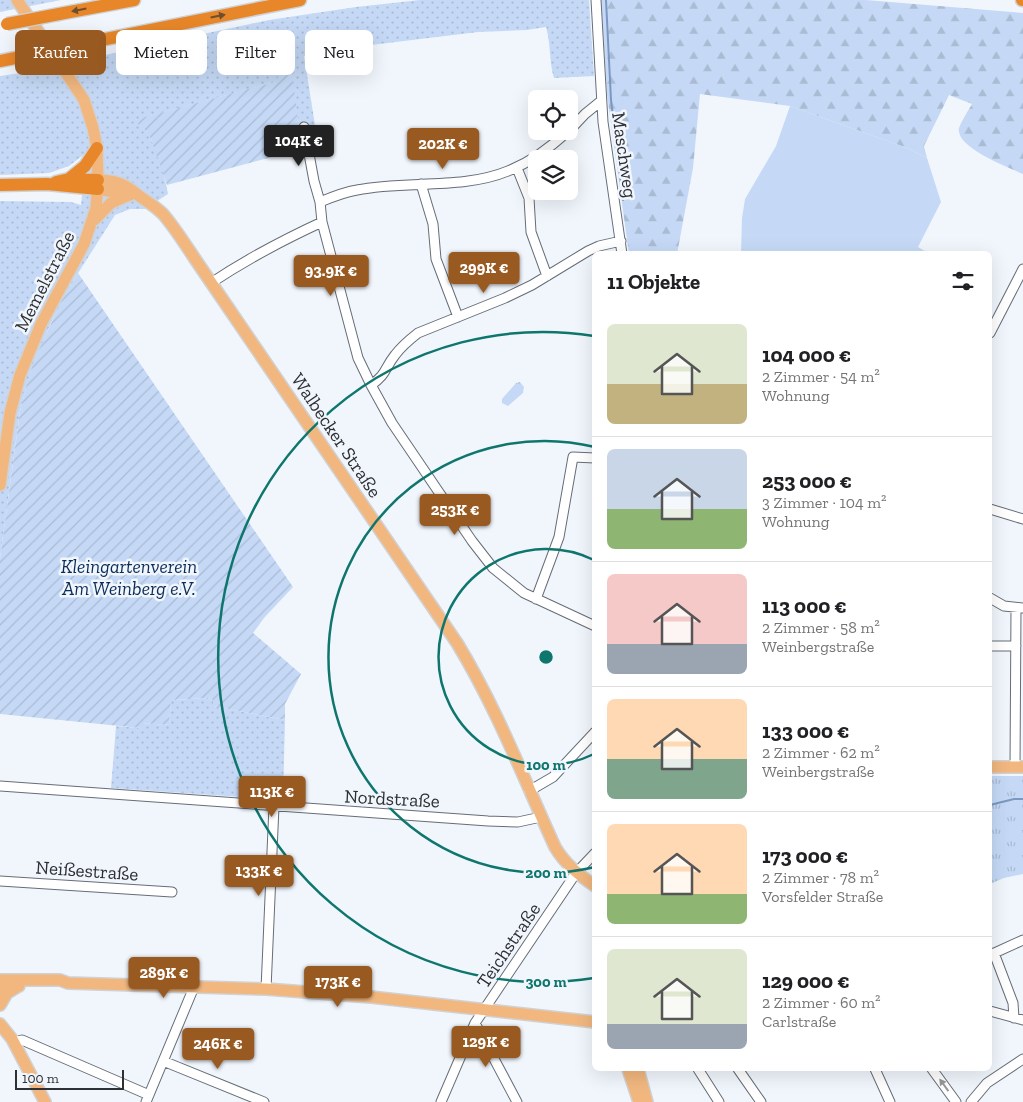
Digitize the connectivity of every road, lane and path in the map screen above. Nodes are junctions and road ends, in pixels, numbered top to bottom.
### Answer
1 (17, 0) edge
2 (134, 0) edge
3 (300, 0) edge
4 (596, 0) edge
5 (3, 25) edge
6 (0, 61) edge
7 (601, 101) junction
8 (578, 120) edge
9 (304, 127) dead end
10 (558, 140) edge
11 (97, 148) junction
12 (517, 168) junction
13 (69, 179) junction
14 (47, 184) junction
15 (420, 184) junction
16 (0, 185) edge
17 (98, 185) junction
18 (134, 195) junction
19 (320, 202) junction
20 (322, 222) junction
21 (91, 224) junction
22 (621, 241) junction
23 (622, 251) edge
24 (1023, 269) edge
25 (547, 276) junction
26 (212, 283) junction
27 (458, 317) junction
28 (992, 329) edge
29 (371, 385) junction
30 (592, 458) edge
31 (0, 479) edge
32 (992, 510) edge
33 (1023, 519) edge
34 (536, 599) junction
35 (992, 599) edge
36 (1019, 608) edge
37 (592, 625) edge
38 (992, 646) edge
39 (1016, 646) junction
40 (592, 735) edge
41 (992, 767) edge
42 (1019, 767) edge
43 (0, 786) edge
44 (529, 790) junction
45 (274, 806) junction
46 (541, 817) junction
47 (592, 857) edge
48 (579, 875) junction
49 (592, 877) edge
50 (0, 881) edge
51 (592, 884) edge
52 (592, 890) edge
53 (172, 892) dead end
54 (1023, 940) edge
55 (992, 954) edge
56 (0, 980) edge
57 (68, 983) junction
58 (18, 986) junction
59 (194, 987) junction
60 (0, 988) edge
61 (266, 990) junction
62 (0, 1005) edge
63 (484, 1010) junction
64 (992, 1011) edge
65 (0, 1016) edge
66 (1019, 1019) edge
67 (592, 1022) edge
68 (475, 1023) junction
69 (0, 1024) edge
70 (12, 1041) junction
71 (1023, 1059) edge
72 (163, 1061) junction
73 (629, 1071) edge
74 (639, 1071) edge
75 (699, 1071) edge
76 (739, 1071) edge
77 (876, 1071) edge
78 (933, 1071) edge
79 (147, 1099) edge
80 (45, 1102) edge
81 (264, 1102) edge
82 (441, 1102) edge
83 (517, 1102) edge
84 (639, 1102) edge
85 (647, 1102) edge
86 (719, 1102) edge
87 (761, 1102) edge
88 (890, 1102) edge
89 (956, 1102) edge
90 (971, 1102) edge

1 - 11 main road, Memelstraße
2 -> 5 highway, bridge
6 -> 3 highway, bridge
4 - 7 street, Maschweg
7 - 8 street
7 - 22 street, Maschweg
9 - 19 street
10 - 12 street
11 - 13 highway
11 - 17 main road, Memelstraße
12 - 15 street
12 - 25 street
13 - 14 highway
13 - 17 highway
14 - 16 highway
14 - 17 highway
15 - 19 street
15 - 27 street
17 - 18 main road, Walbecker Straße
17 - 21 main road, Memelstraße
18 - 21 main road
18 - 26 main road, Walbecker Straße
19 - 20 street
20 - 26 street
20 - 29 street
21 - 31 main road, Memelstraße
22 - 23 street, Maschweg
22 - 25 street
24 - 28 street
25 - 27 street
26 - 44 main road, Walbecker Straße
27 - 29 street
29 - 34 street
30 - 34 street
32 - 33 street
34 - 37 street
35 - 36 street
36 - 39 street
38 - 39 street
39 - 42 street
40 - 44 street
41 - 42 main road
43 - 45 street, Nordstraße
44 - 46 main road, Walbecker Straße
45 - 46 street, Nordstraße
45 - 61 street
46 - 48 main road, Walbecker Straße
47 - 48 street, Teichstraße
48 - 49 main road
48 - 51 main road, Walbecker Straße
48 - 52 main road
48 - 63 street, Teichstraße
50 - 53 street, Neißestraße
54 - 55 street
55 - 66 street
56 - 57 main road
57 - 58 main road
57 - 59 main road
58 - 60 main road
58 - 62 main road
59 - 61 main road
59 - 72 street
61 - 63 main road
63 - 67 main road
63 - 68 street, Teichstraße
64 - 66 street
65 - 70 main road
68 - 82 street, Teichstraße
68 - 83 street
69 - 70 main road
70 - 79 street
70 - 80 main road
71 - 90 street
72 - 79 street
72 - 81 street
73 - 84 main road
74 - 85 main road
75 - 86 street
76 - 87 street
77 - 88 street
89 -> 78 street

